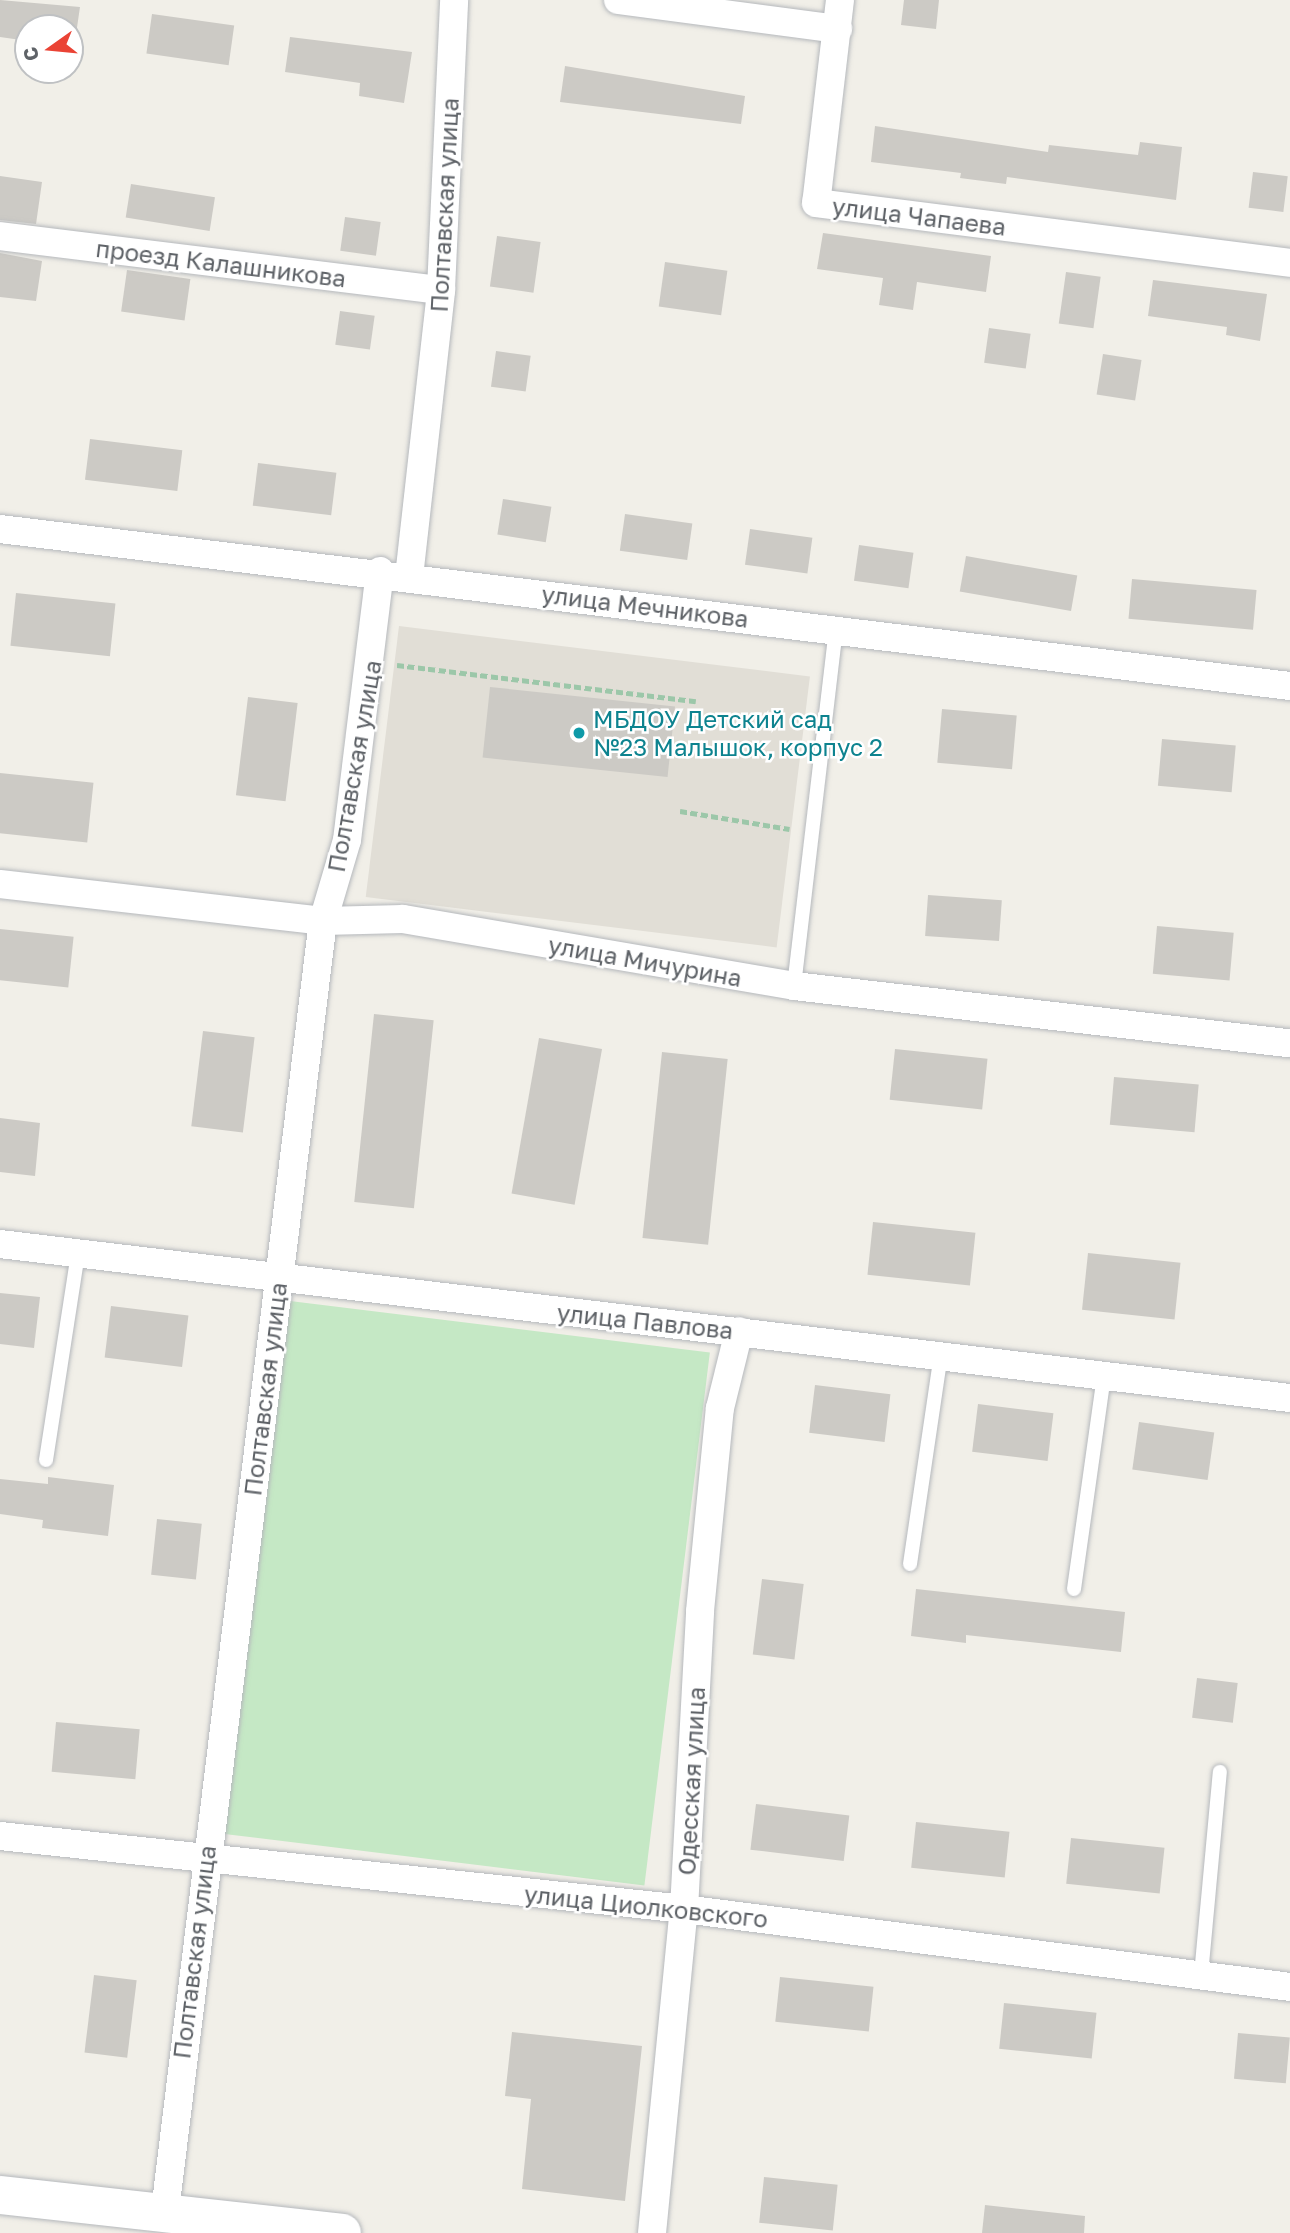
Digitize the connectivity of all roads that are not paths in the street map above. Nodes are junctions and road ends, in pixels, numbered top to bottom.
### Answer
1 (454, 0) edge
2 (618, 0) edge
3 (840, 0) edge
4 (838, 29) junction
5 (0, 236) edge
6 (1290, 263) edge
7 (441, 290) junction
8 (0, 529) edge
9 (380, 571) junction
10 (409, 577) junction
11 (836, 629) junction
12 (1290, 685) edge
13 (0, 884) edge
14 (323, 921) junction
15 (794, 986) junction
16 (1290, 1044) edge
17 (0, 1244) edge
18 (78, 1254) junction
19 (279, 1280) junction
20 (739, 1331) junction
21 (941, 1355) junction
22 (1104, 1375) junction
23 (1290, 1398) edge
24 (46, 1460) dead end
25 (910, 1564) dead end
26 (1074, 1589) dead end
27 (1220, 1772) dead end
28 (0, 1836) edge
29 (204, 1860) junction
30 (684, 1909) junction
31 (1201, 1975) junction
32 (1290, 1987) edge
33 (0, 2195) edge
34 (164, 2211) junction
35 (342, 2233) edge
36 (652, 2233) edge

1 - 7 street, Полтавская улица
2 - 4 street
3 - 4 street
4 - 6 street, улица Чапаева
5 - 7 street, проезд Калашникова
7 - 10 street, Полтавская улица
8 - 9 street, улица Мечникова
9 - 10 street, улица Мечникова
9 - 14 street, Полтавская улица
10 - 11 street, улица Мечникова
11 - 12 street, улица Мечникова
11 - 15 lane
13 - 14 street, улица Мичурина
14 - 15 street, улица Мичурина
14 - 19 street, Полтавская улица
15 - 16 street, улица Мичурина
17 - 18 street, улица Павлова
18 - 19 street, улица Павлова
18 - 24 lane
19 - 20 street, улица Павлова
19 - 29 street, Полтавская улица
20 - 21 street, улица Павлова
20 - 30 street, Одесская улица
21 - 22 street, улица Павлова
21 - 25 lane
22 - 23 street, улица Павлова
22 - 26 lane
27 - 31 lane
28 - 29 street, улица Циолковского
29 - 30 street, улица Циолковского
29 - 34 street, Полтавская улица
30 - 31 street, улица Циолковского
30 - 36 street, Одесская улица
31 - 32 street, улица Циолковского
33 - 34 street
34 - 35 street

